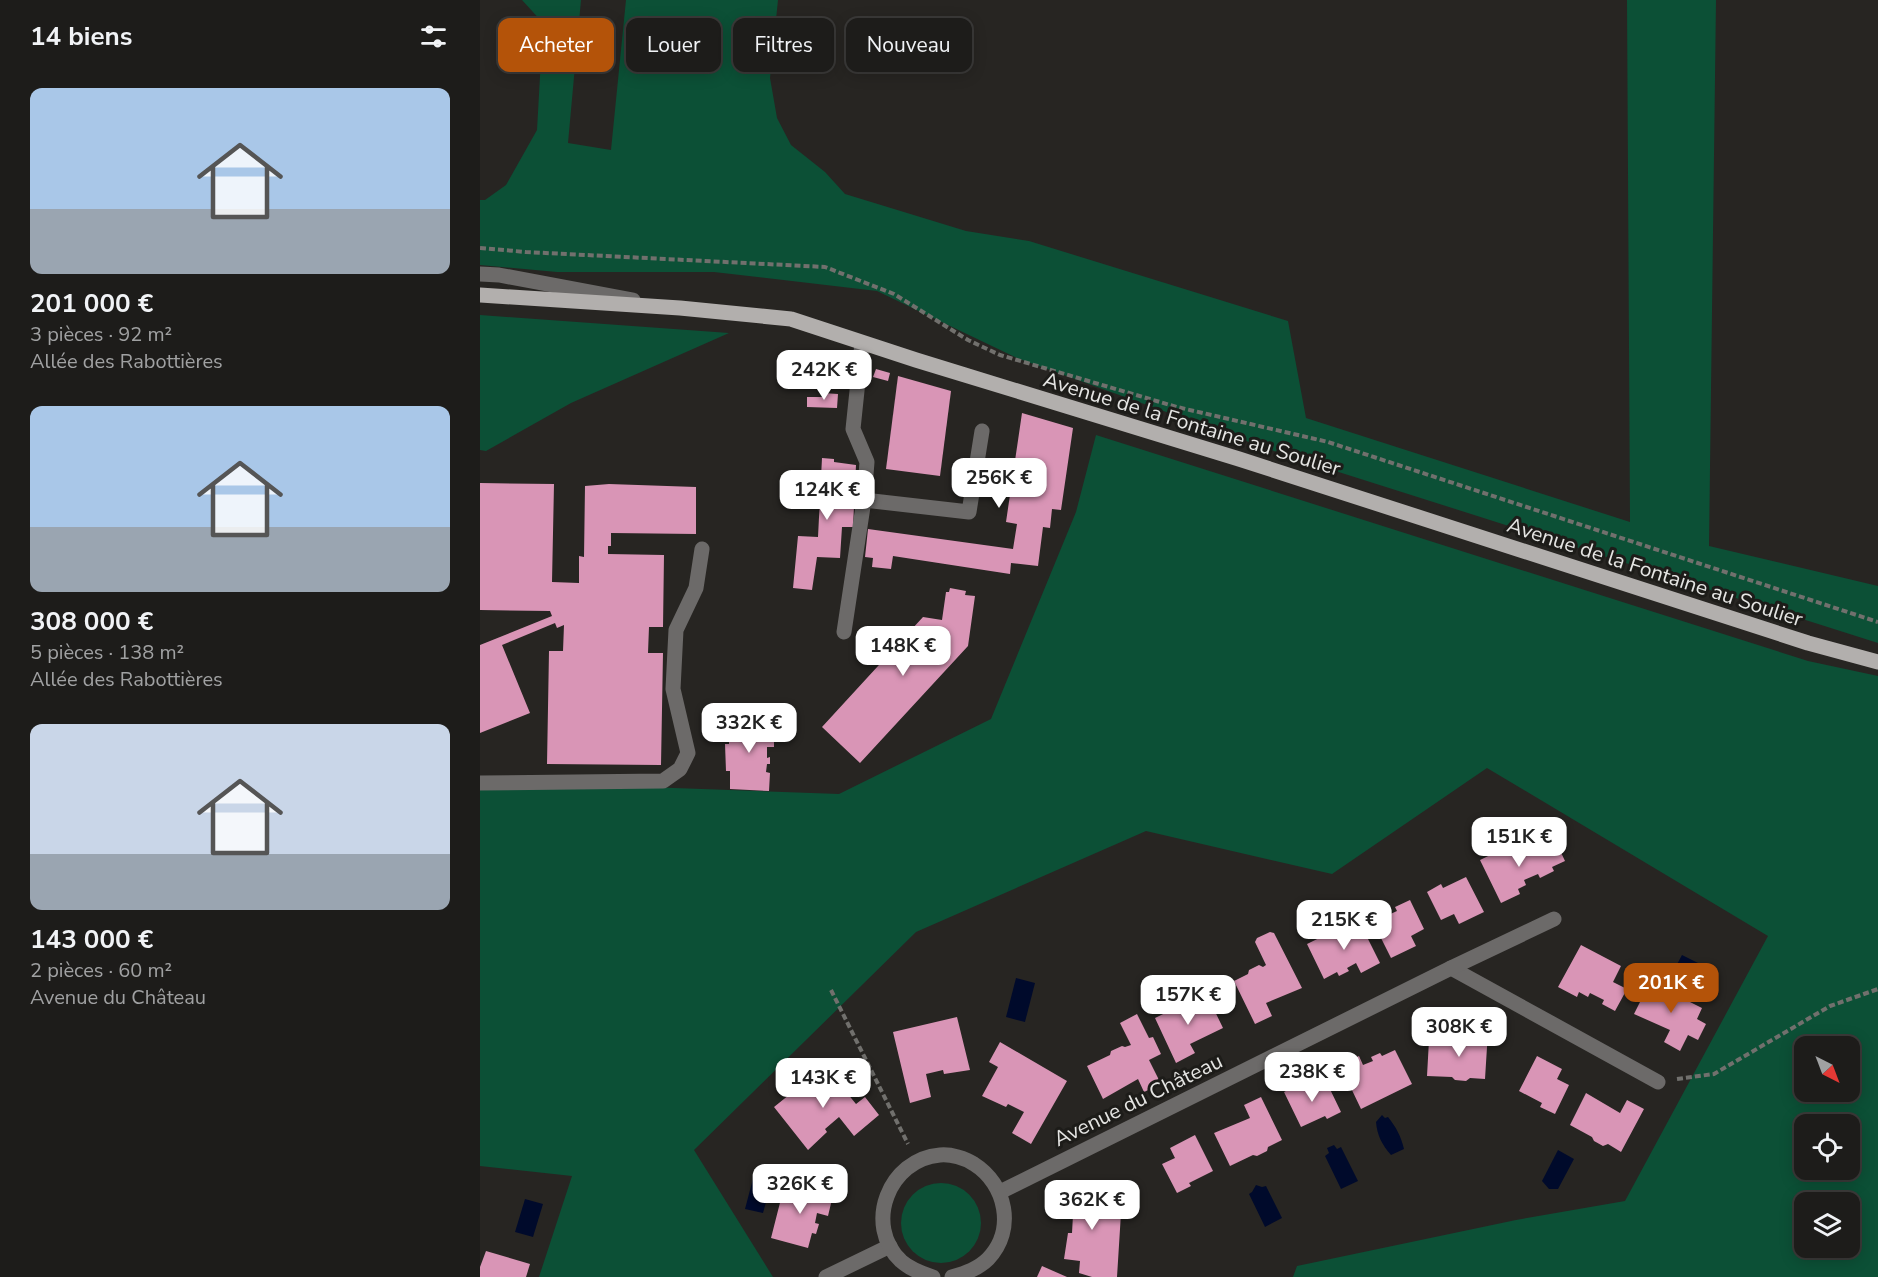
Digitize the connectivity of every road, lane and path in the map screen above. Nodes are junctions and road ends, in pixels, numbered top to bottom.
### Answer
1 (480, 248) edge
2 (480, 274) edge
3 (480, 295) edge
4 (680, 308) junction
5 (862, 342) junction
6 (982, 431) dead end
7 (864, 500) junction
8 (702, 549) dead end
9 (1878, 622) edge
10 (844, 632) dead end
11 (1878, 662) edge
12 (480, 783) edge
13 (1554, 919) dead end
14 (1451, 968) junction
15 (1878, 988) edge
16 (831, 990) dead end
17 (1658, 1082) joint
18 (917, 1161) junction
19 (1000, 1192) junction
20 (890, 1246) junction
21 (970, 1275) edge
22 (826, 1277) edge
23 (933, 1277) edge
24 (952, 1277) edge

1 - 9 path
2 - 4 street
3 - 4 main road, Avenue de la Fontaine au Soulier
4 - 5 main road, Avenue de la Fontaine au Soulier
5 - 7 street
5 - 11 main road, Avenue de la Fontaine au Soulier
6 - 7 street
7 - 10 street
8 - 12 street
13 - 14 street, Avenue du Château
14 - 17 street
14 - 19 street, Avenue du Château
15 - 17 path
16 - 18 path
18 - 19 street
18 - 20 street
19 - 21 street
20 - 22 street
20 - 23 street
21 - 24 street

